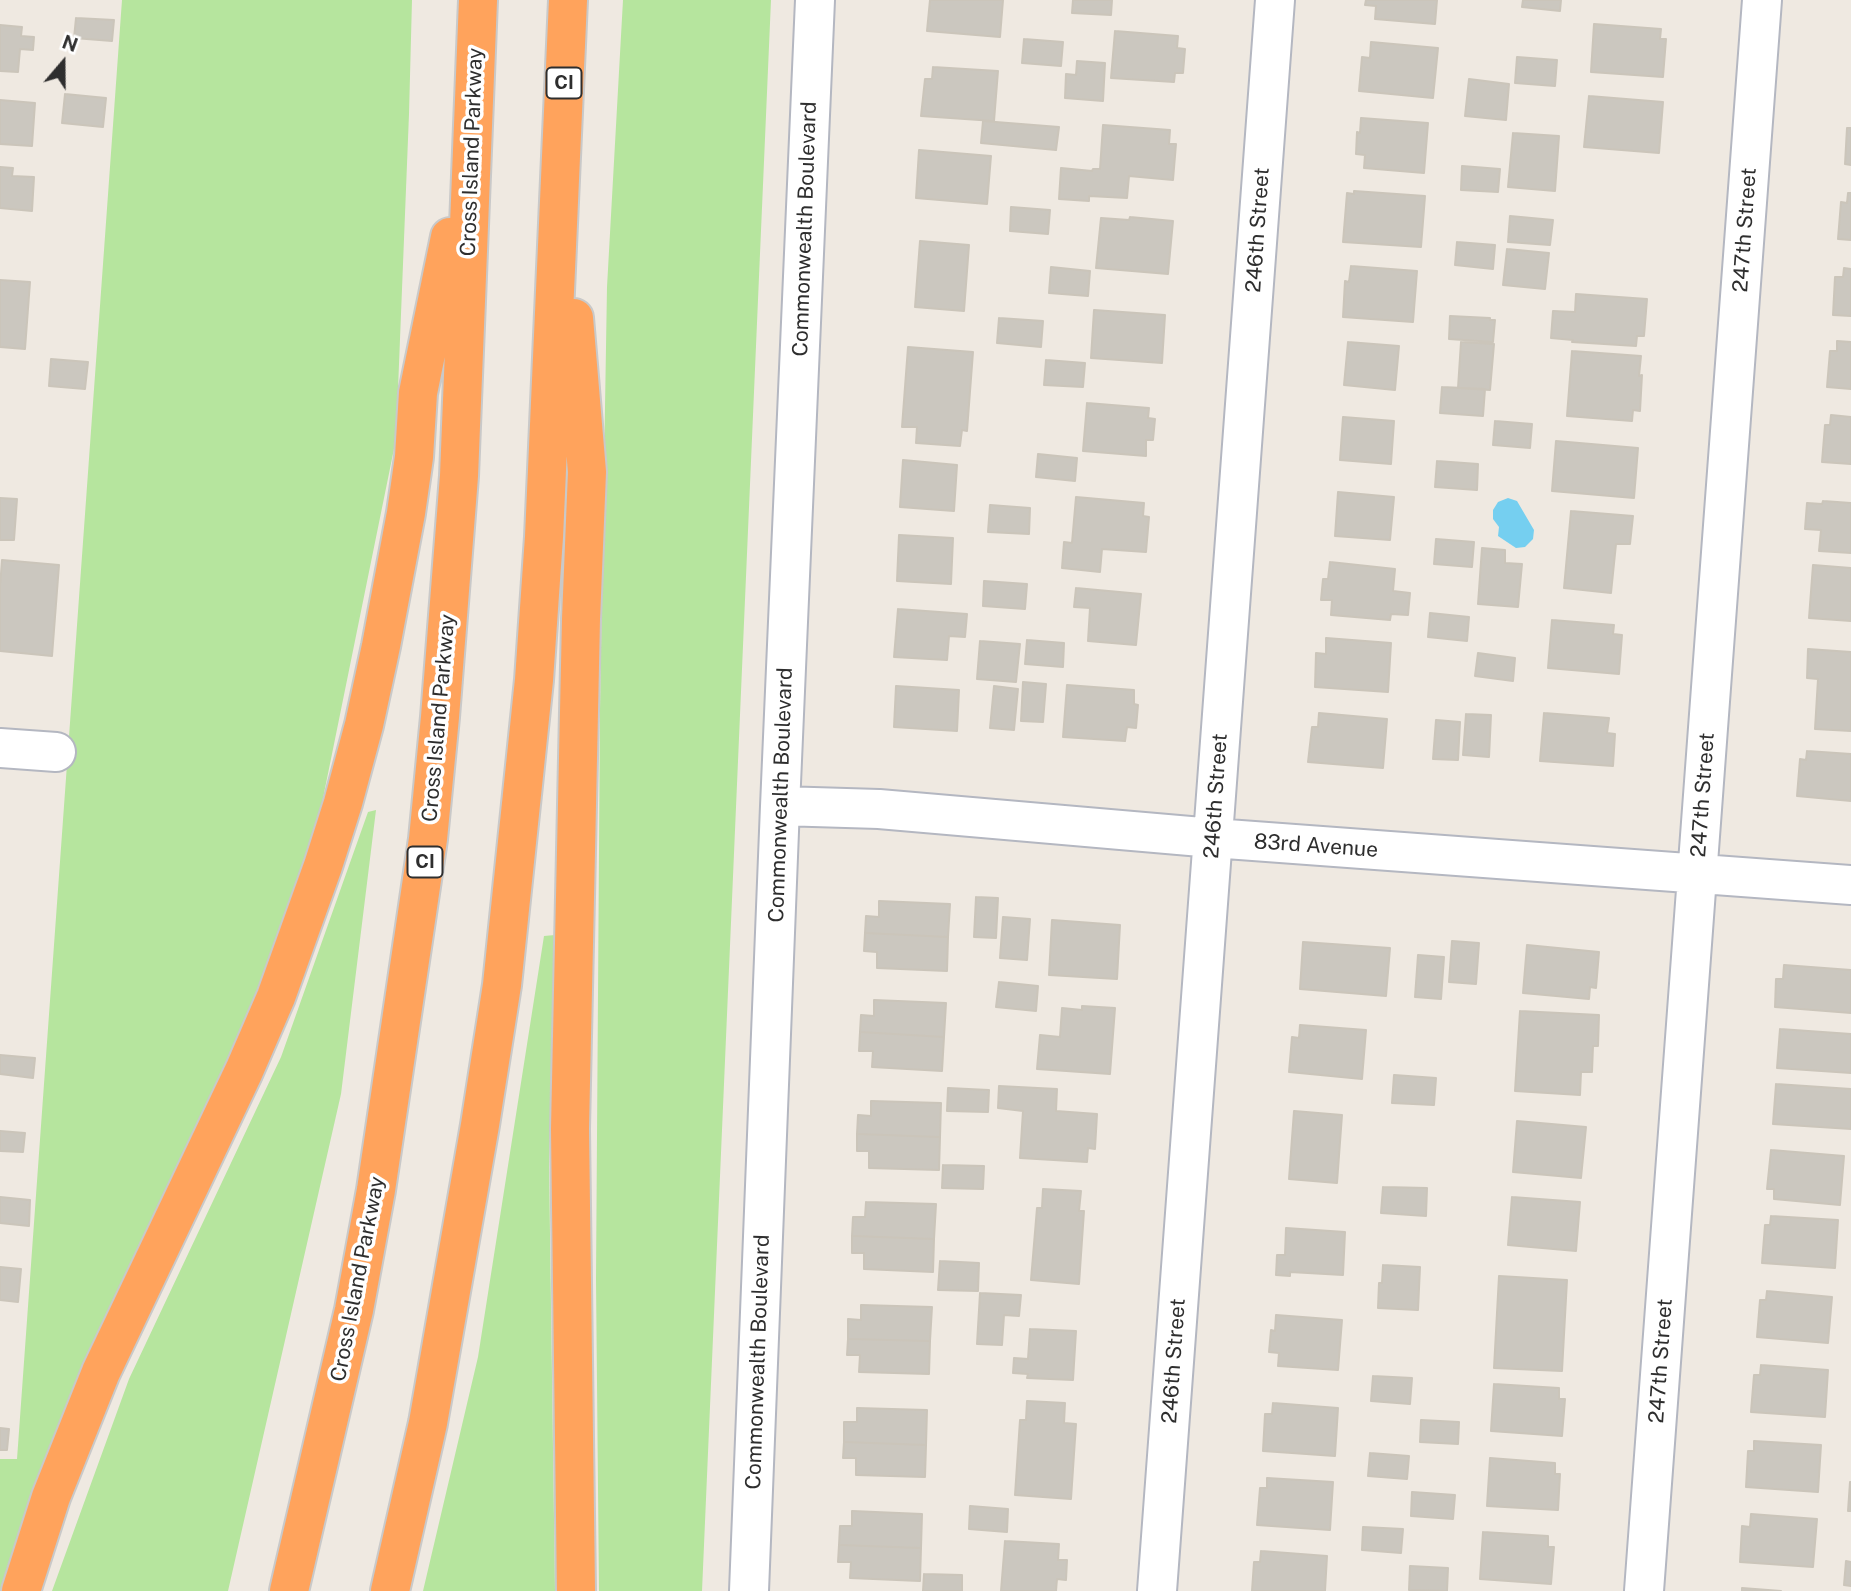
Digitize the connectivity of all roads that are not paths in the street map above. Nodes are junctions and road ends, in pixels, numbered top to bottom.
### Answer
1 (478, 0) edge
2 (568, 0) edge
3 (815, 0) edge
4 (1275, 0) edge
5 (1762, 0) edge
6 (474, 121) junction
7 (560, 166) junction
8 (0, 748) edge
9 (56, 752) dead end
10 (780, 806) junction
11 (1213, 838) junction
12 (1697, 874) junction
13 (1851, 886) edge
14 (21, 1591) edge
15 (289, 1591) edge
16 (390, 1591) edge
17 (576, 1591) edge
18 (749, 1591) edge
19 (1157, 1591) edge
20 (1644, 1591) edge

1 - 6 highway, Cross Island Parkway / CI
2 - 7 highway, CI
3 - 10 street, Commonwealth Boulevard
4 - 11 street, 246th Street
5 - 12 street, 247th Street
6 - 14 highway
6 - 15 highway, Cross Island Parkway / CI
7 - 16 highway, CI
7 - 17 highway
8 - 9 street
10 - 11 street, 83rd Avenue
10 - 18 street, Commonwealth Boulevard
11 - 12 street, 83rd Avenue
11 - 19 street, 246th Street
12 - 13 street, 83rd Avenue
12 - 20 street, 247th Street

